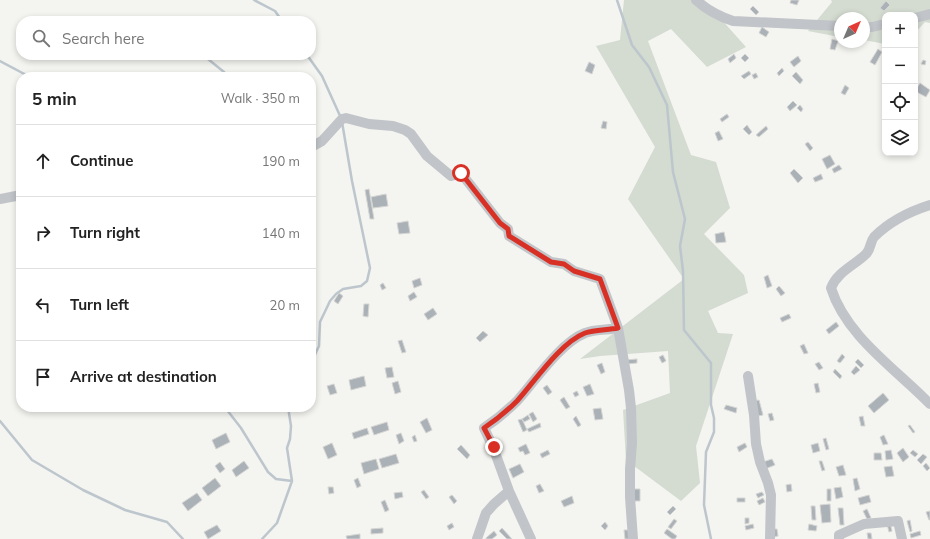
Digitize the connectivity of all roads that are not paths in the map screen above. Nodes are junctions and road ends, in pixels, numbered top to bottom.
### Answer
1 (696, 0) edge
2 (930, 14) edge
3 (918, 17) edge
4 (882, 25) edge
5 (834, 26) edge
6 (870, 27) edge
7 (316, 144) edge
8 (16, 196) edge
9 (0, 199) edge
10 (930, 204) edge
11 (618, 328) junction
12 (748, 376) dead end
13 (930, 404) edge
14 (509, 491) junction
15 (477, 539) edge
16 (531, 539) edge
17 (634, 539) edge
18 (770, 539) edge
19 (839, 539) edge
20 (902, 539) edge

1 - 5 street
2 - 3 street
4 - 6 street
7 - 11 street
8 - 9 street
10 - 13 street
11 - 14 street
11 - 17 street
12 - 18 street
14 - 15 street
14 - 16 street
19 - 20 street

